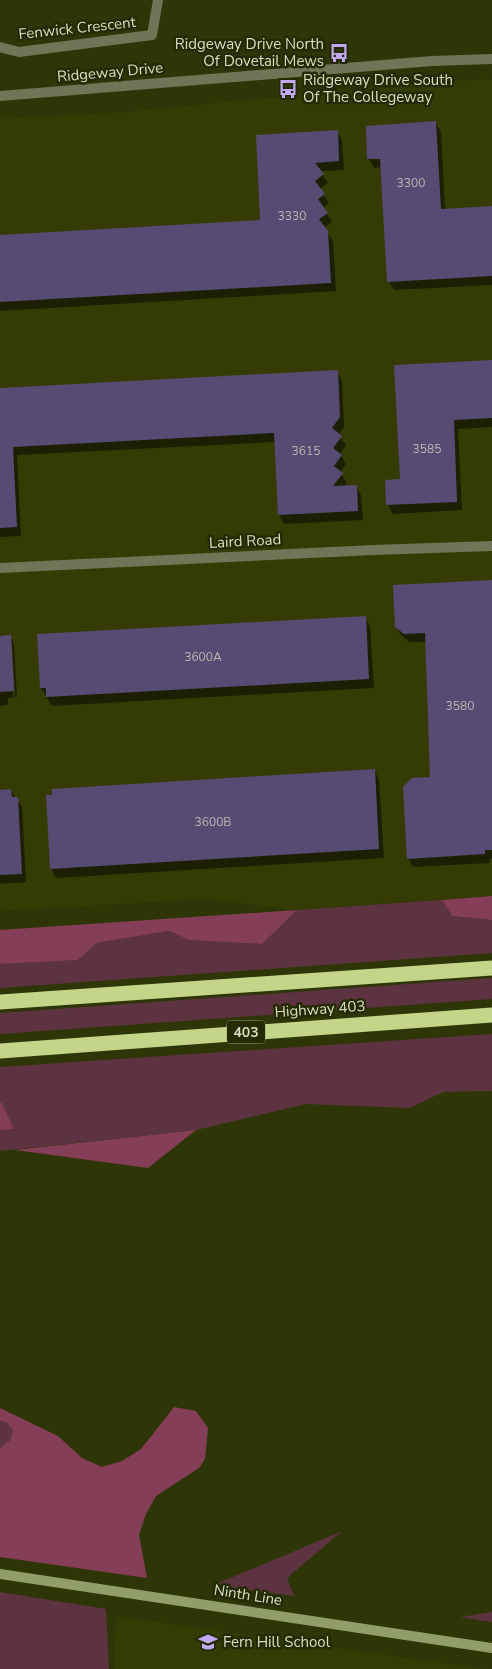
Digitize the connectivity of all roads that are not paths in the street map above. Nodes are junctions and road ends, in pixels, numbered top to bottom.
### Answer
1 (158, 0) edge
2 (0, 47) edge
3 (492, 58) edge
4 (0, 96) edge
5 (492, 546) edge
6 (0, 568) edge
7 (492, 968) edge
8 (0, 1002) edge
9 (492, 1015) edge
10 (0, 1050) edge
11 (0, 1574) edge
12 (492, 1648) edge

1 - 2 street, Fenwick Crescent
3 - 4 street, Ridgeway Drive
5 - 6 street, Laird Road
7 - 8 highway, Highway 403
9 - 10 highway, Highway 403 / 403
11 - 12 main road, Ninth Line

